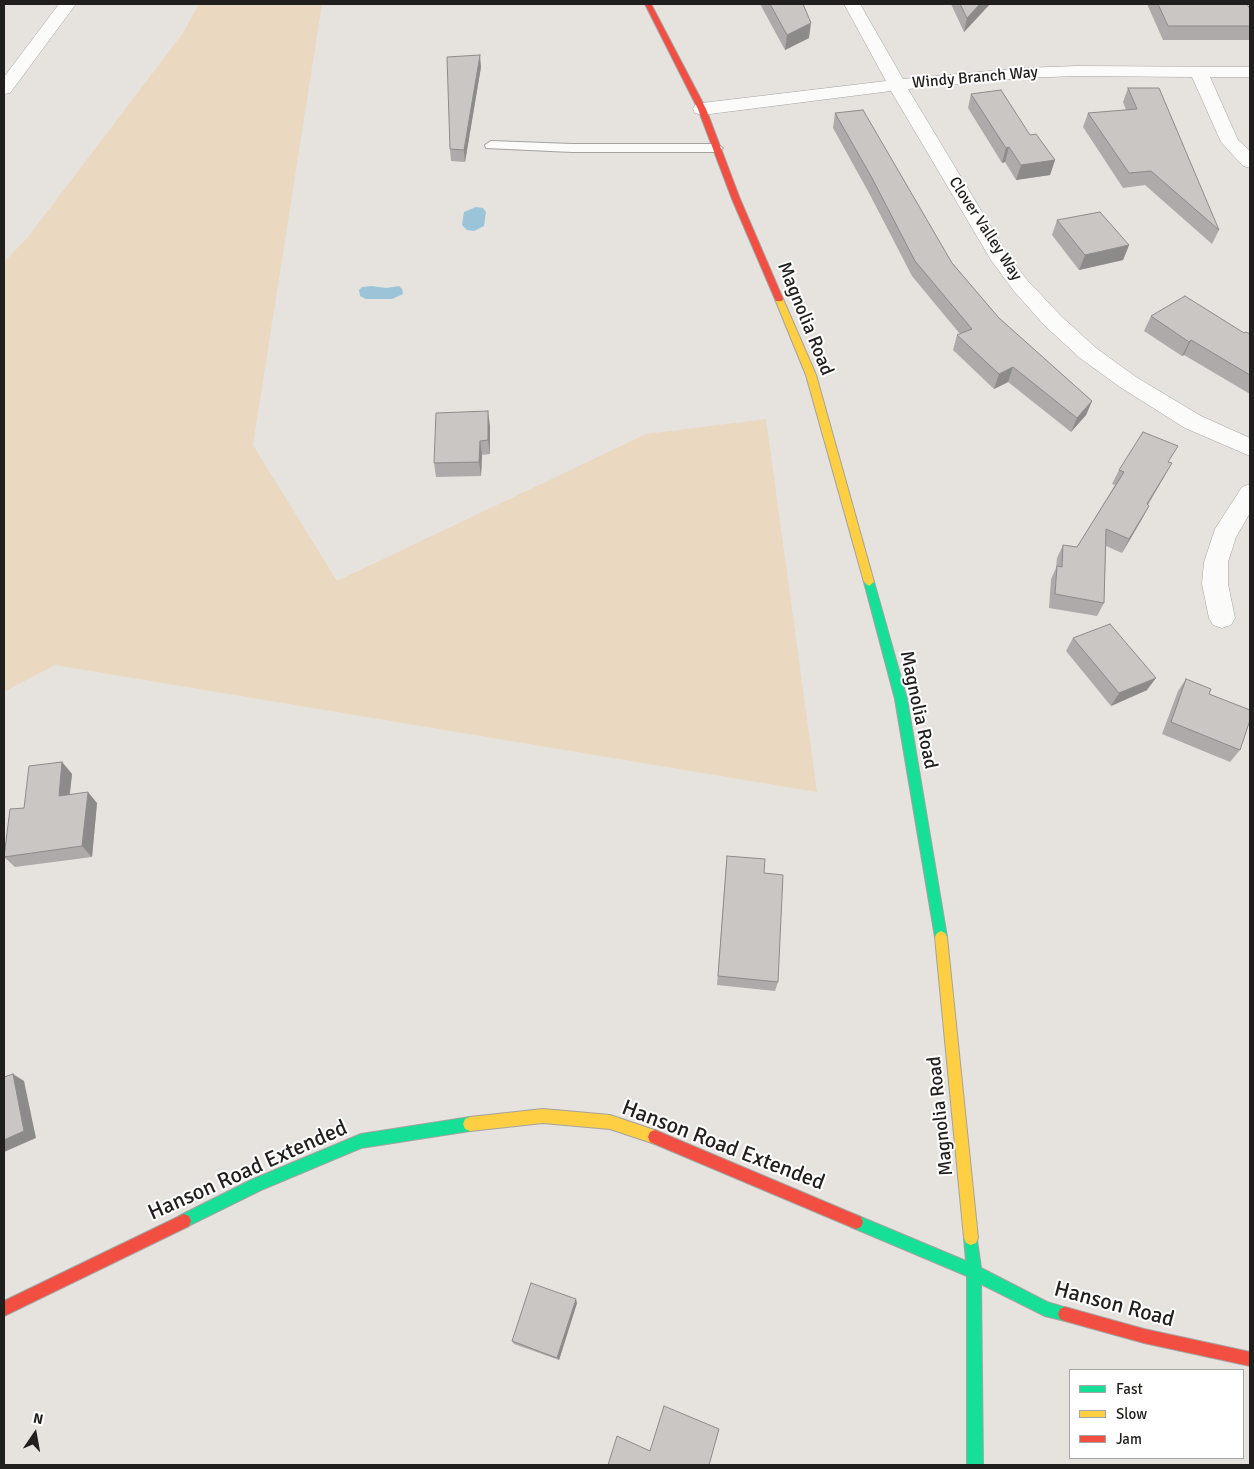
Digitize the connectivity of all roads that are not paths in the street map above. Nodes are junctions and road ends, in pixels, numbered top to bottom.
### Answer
1 (68, 4) edge
2 (648, 4) edge
3 (852, 4) edge
4 (1198, 72) junction
5 (1250, 72) edge
6 (896, 85) junction
7 (4, 90) edge
8 (702, 109) junction
9 (491, 145) dead end
10 (717, 148) junction
11 (1250, 162) edge
12 (1250, 448) edge
13 (1250, 493) edge
14 (1222, 618) dead end
15 (974, 1272) junction
16 (4, 1309) edge
17 (1250, 1359) edge
18 (975, 1465) edge

1 - 7 street
2 - 8 main road, Magnolia Road
3 - 6 street, Clover Valley Way
4 - 5 street, Windy Branch Way
4 - 6 street, Windy Branch Way
4 - 11 street
6 - 8 street, Windy Branch Way
6 - 12 street, Clover Valley Way
8 - 10 main road, Magnolia Road
9 - 10 lane
10 - 15 main road, Magnolia Road
13 - 14 street
15 - 16 main road, Hanson Road Extended
15 - 17 main road, Hanson Road
15 - 18 main road, Magnolia Road

